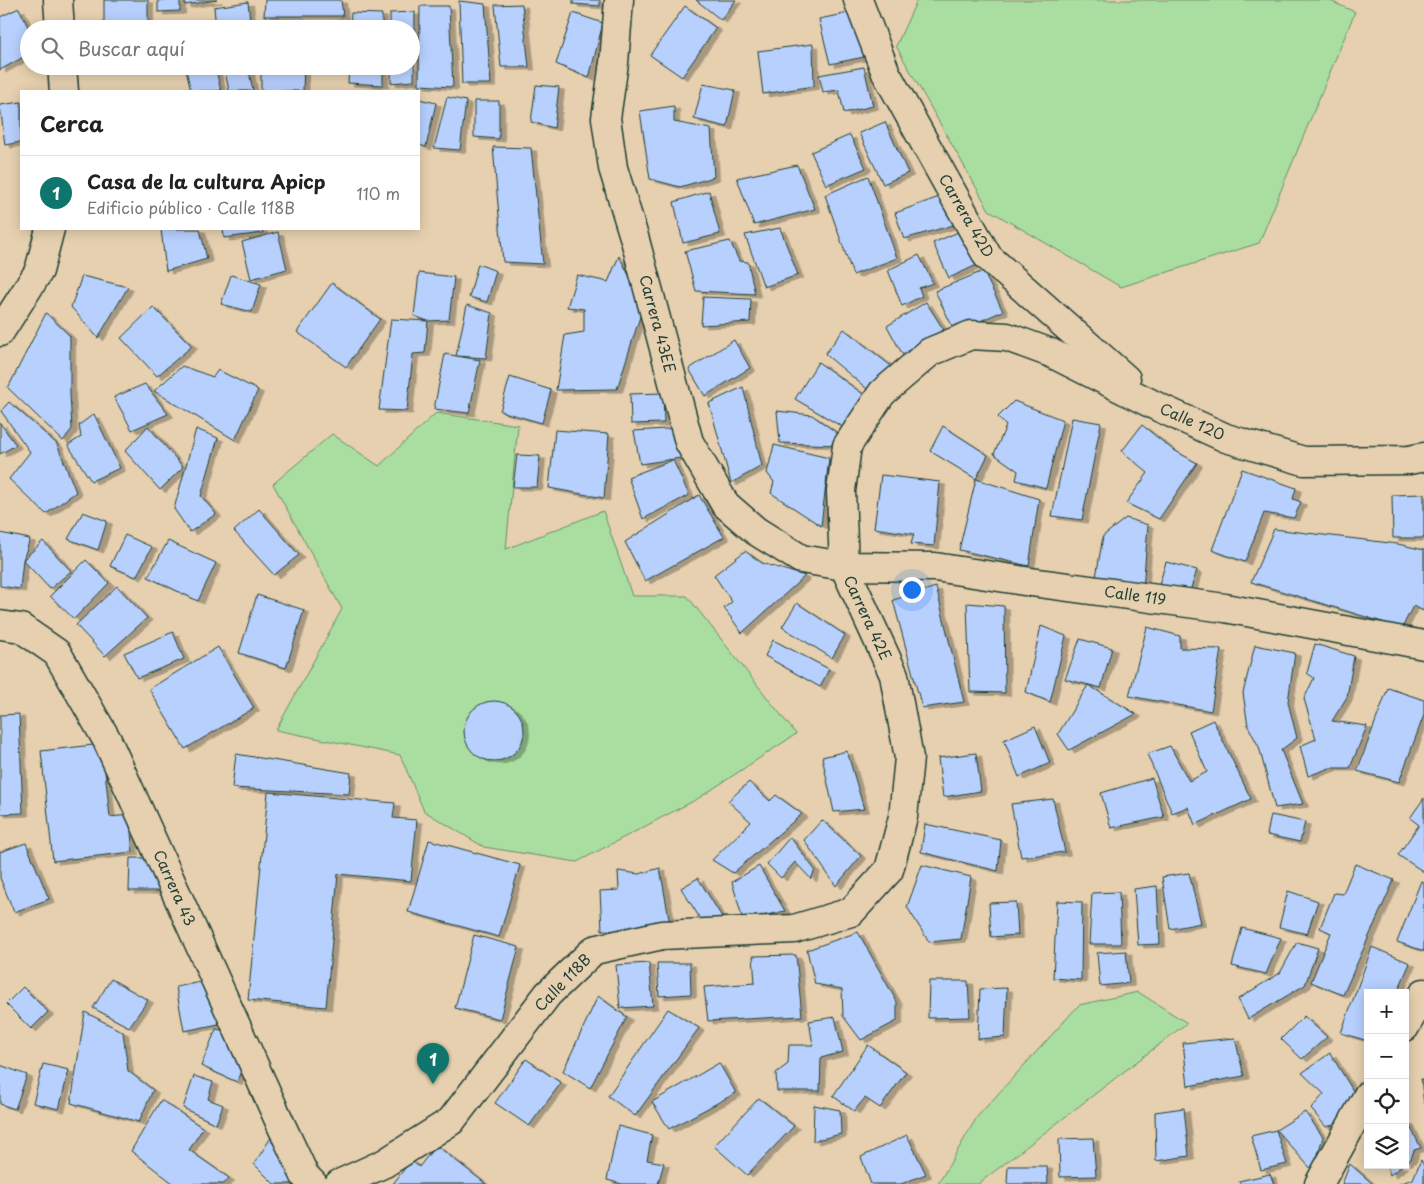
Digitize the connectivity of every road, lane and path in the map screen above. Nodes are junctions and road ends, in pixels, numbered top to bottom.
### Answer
1 (58, 0) edge
2 (619, 0) edge
3 (858, 0) edge
4 (59, 20) edge
5 (63, 75) edge
6 (64, 90) edge
7 (50, 230) edge
8 (0, 332) edge
9 (971, 335) joint
10 (1158, 407) junction
11 (1424, 457) edge
12 (844, 566) junction
13 (0, 625) edge
14 (1424, 645) edge
15 (850, 912) joint
16 (1424, 993) edge
17 (1409, 1020) edge
18 (1364, 1102) edge
19 (313, 1184) edge
20 (339, 1184) edge
21 (1319, 1184) edge

1 - 4 street
2 - 12 street, Carrera 43EE
3 - 10 street, Carrera 42D
5 - 6 street
7 - 8 street
9 - 10 street, Calle 120
9 - 12 street, Carrera 42E
10 - 11 street, Calle 120
12 - 14 street, Calle 119
12 - 15 street, Carrera 42E
13 - 19 street, Carrera 43
15 - 20 street, Calle 118B
16 - 17 street
18 - 21 street

